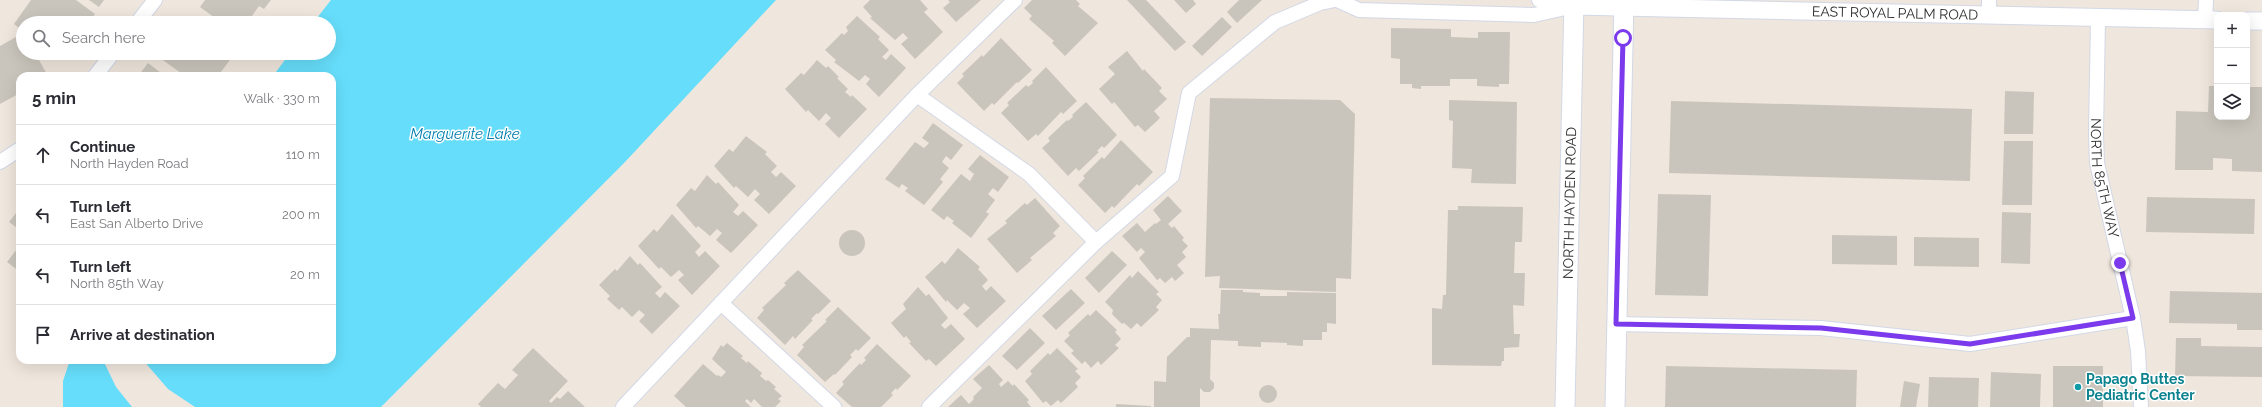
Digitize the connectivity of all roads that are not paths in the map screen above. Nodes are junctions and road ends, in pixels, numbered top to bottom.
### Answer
1 (155, 0) edge
2 (1015, 0) edge
3 (1336, 0) edge
4 (1539, 0) edge
5 (2206, 0) edge
6 (1574, 3) edge
7 (1624, 3) edge
8 (1766, 5) edge
9 (1989, 8) edge
10 (142, 16) edge
11 (2098, 18) junction
12 (2211, 20) edge
13 (2250, 21) edge
14 (2262, 21) edge
15 (108, 60) edge
16 (98, 72) edge
17 (917, 95) junction
18 (16, 152) edge
19 (0, 162) edge
20 (1096, 242) junction
21 (721, 303) junction
22 (2133, 318) junction
23 (1616, 324) junction
24 (624, 407) edge
25 (834, 407) edge
26 (929, 407) edge
27 (1565, 407) edge
28 (1615, 407) edge
29 (2141, 407) edge

1 - 10 street
2 - 17 street
3 - 6 street, EAST ROYAL PALM ROAD
3 - 20 street
4 - 6 street, EAST ROYAL PALM ROAD
5 - 12 street
6 - 7 street, EAST ROYAL PALM ROAD
6 - 27 main road, NORTH HAYDEN ROAD
7 - 8 street, EAST ROYAL PALM ROAD
7 - 23 main road
8 - 9 street, EAST ROYAL PALM ROAD
9 - 11 street, EAST ROYAL PALM ROAD
11 - 12 street, EAST ROYAL PALM ROAD
11 - 22 street, NORTH 85TH WAY
13 - 14 street
15 - 16 street
17 - 20 street
17 - 21 street
18 - 19 street
20 - 26 street
21 - 24 street
21 - 25 street
22 - 23 street
22 - 29 street, NORTH 85TH WAY
23 - 28 main road

